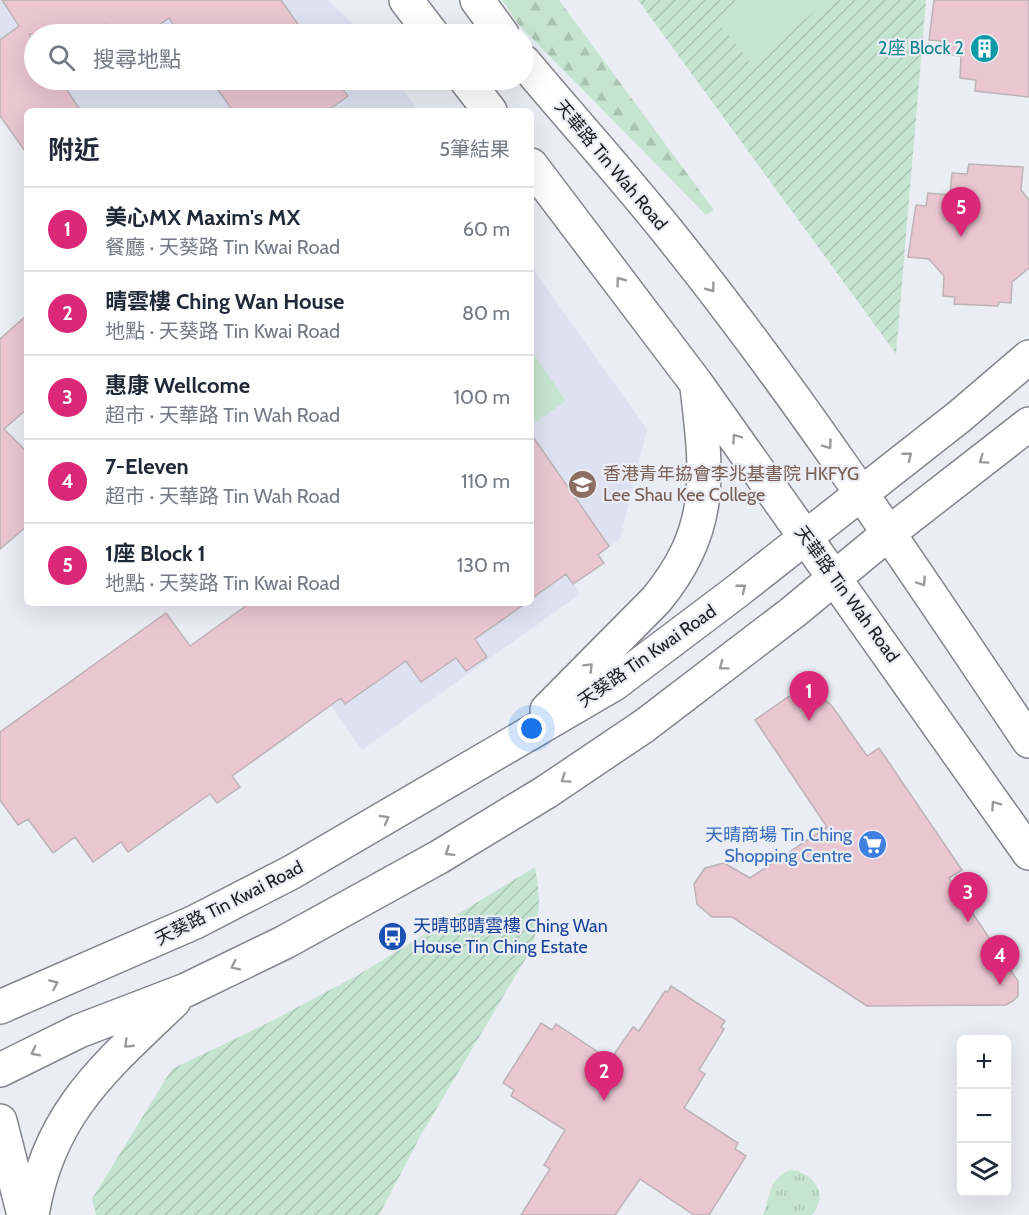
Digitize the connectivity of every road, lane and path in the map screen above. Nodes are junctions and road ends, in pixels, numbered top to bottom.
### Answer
1 (406, 0) edge
2 (477, 0) edge
3 (424, 24) edge
4 (495, 24) edge
5 (534, 74) edge
6 (474, 90) edge
7 (488, 108) edge
8 (534, 169) edge
9 (1029, 357) edge
10 (696, 383) junction
11 (1029, 424) edge
12 (862, 492) junction
13 (889, 533) junction
14 (806, 537) junction
15 (835, 578) junction
16 (518, 738) junction
17 (1029, 741) edge
18 (1029, 853) edge
19 (186, 990) junction
20 (0, 1007) edge
21 (0, 1070) edge
22 (0, 1121) edge
23 (24, 1215) edge
24 (32, 1215) edge

1 - 3 street
2 - 4 street
5 -> 12 street, 天華路 Tin Wah Road
6 - 7 street
10 -> 8 street, 天華路 Tin Wah Road
12 -> 9 street, 天葵路 Tin Kwai Road
14 -> 10 street, 天華路 Tin Wah Road
16 -> 10 street
11 -> 13 street
12 - 13 street, 天華路 Tin Wah Road
12 - 14 street, 天葵路 Tin Kwai Road
13 - 15 street
13 -> 17 street, 天華路 Tin Wah Road
14 - 15 street, 天華路 Tin Wah Road
16 -> 14 street, 天葵路 Tin Kwai Road
18 -> 15 street, 天華路 Tin Wah Road
15 -> 19 street
20 -> 16 street, 天葵路 Tin Kwai Road
19 -> 21 street
19 -> 24 street
22 - 23 street

